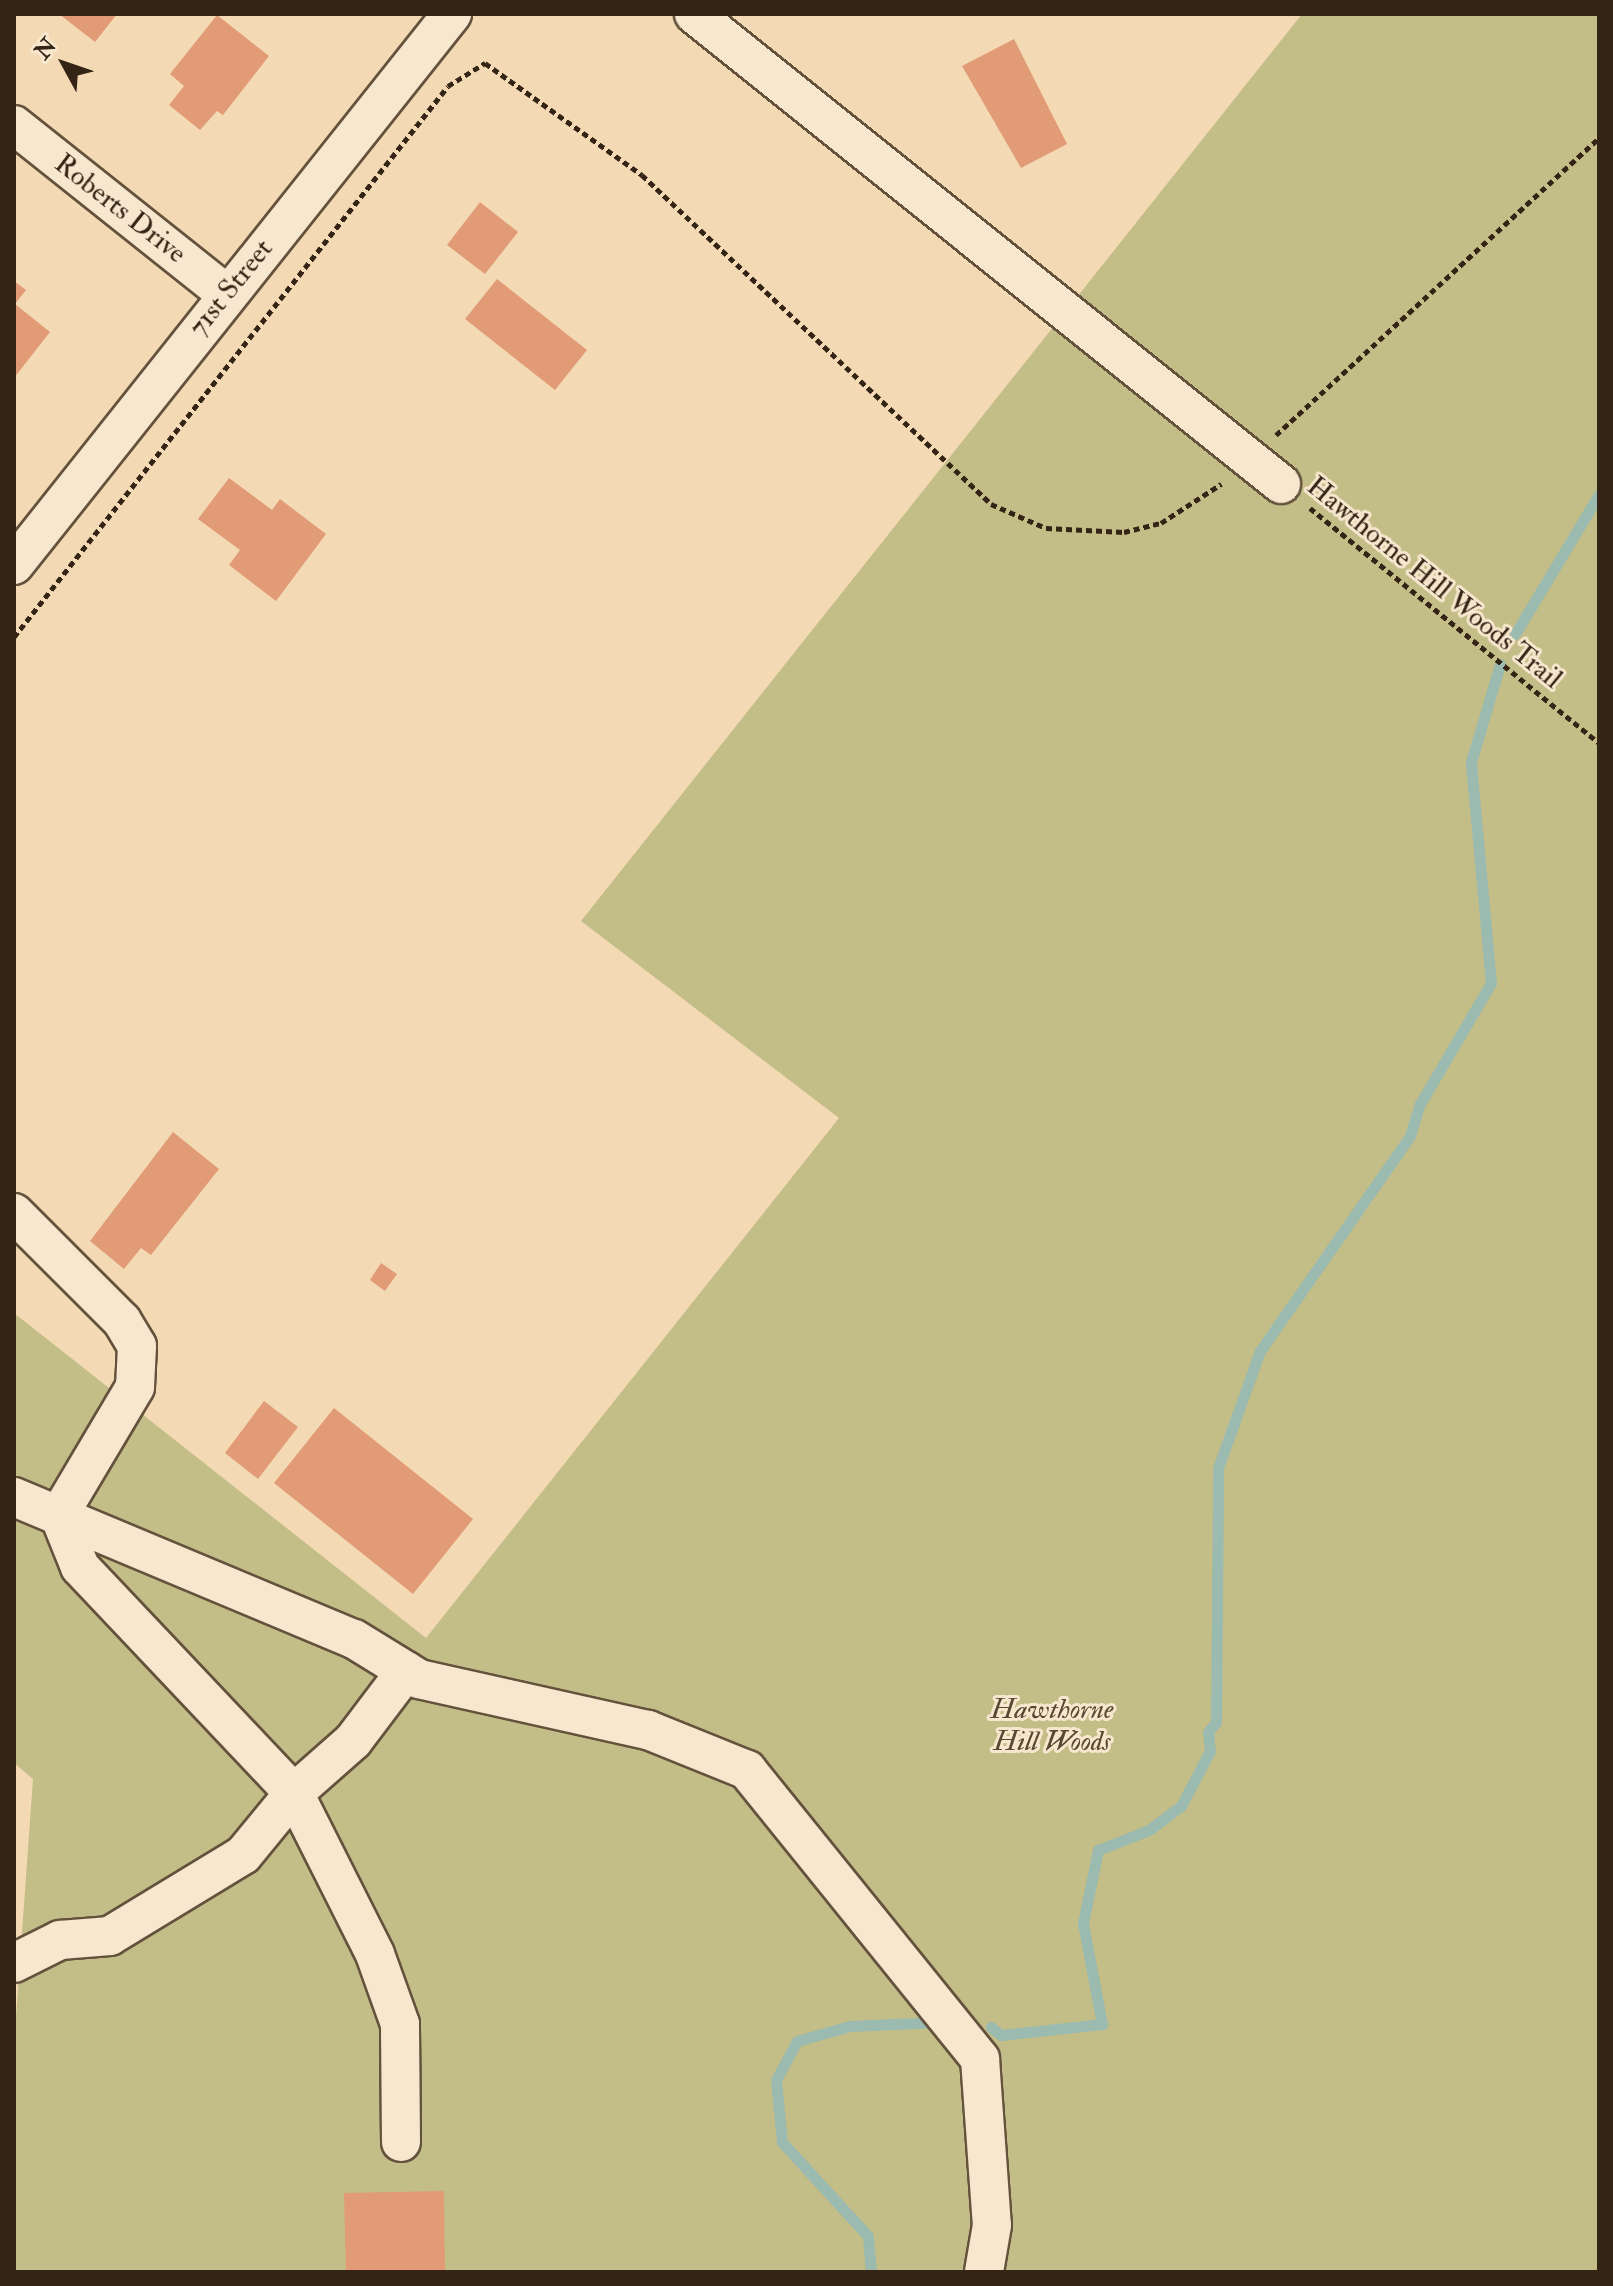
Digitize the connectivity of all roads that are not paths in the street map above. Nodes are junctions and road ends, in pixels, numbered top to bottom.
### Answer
1 (452, 14) edge
2 (694, 14) edge
3 (14, 125) edge
4 (225, 293) junction
5 (1281, 484) road end
6 (14, 565) edge
7 (14, 1213) edge
8 (14, 1497) edge
9 (59, 1515) junction
10 (406, 1671) junction
11 (294, 1793) junction
12 (14, 1963) edge
13 (401, 2142) dead end
14 (984, 2272) edge

1 - 4 street, 71st Street
2 - 5 street
3 - 4 street, Roberts Drive
4 - 6 street, 71st Street
7 - 9 street
8 - 9 street
9 - 10 street
9 - 11 street
10 - 11 street
10 - 14 street
11 - 12 street
11 - 13 street

